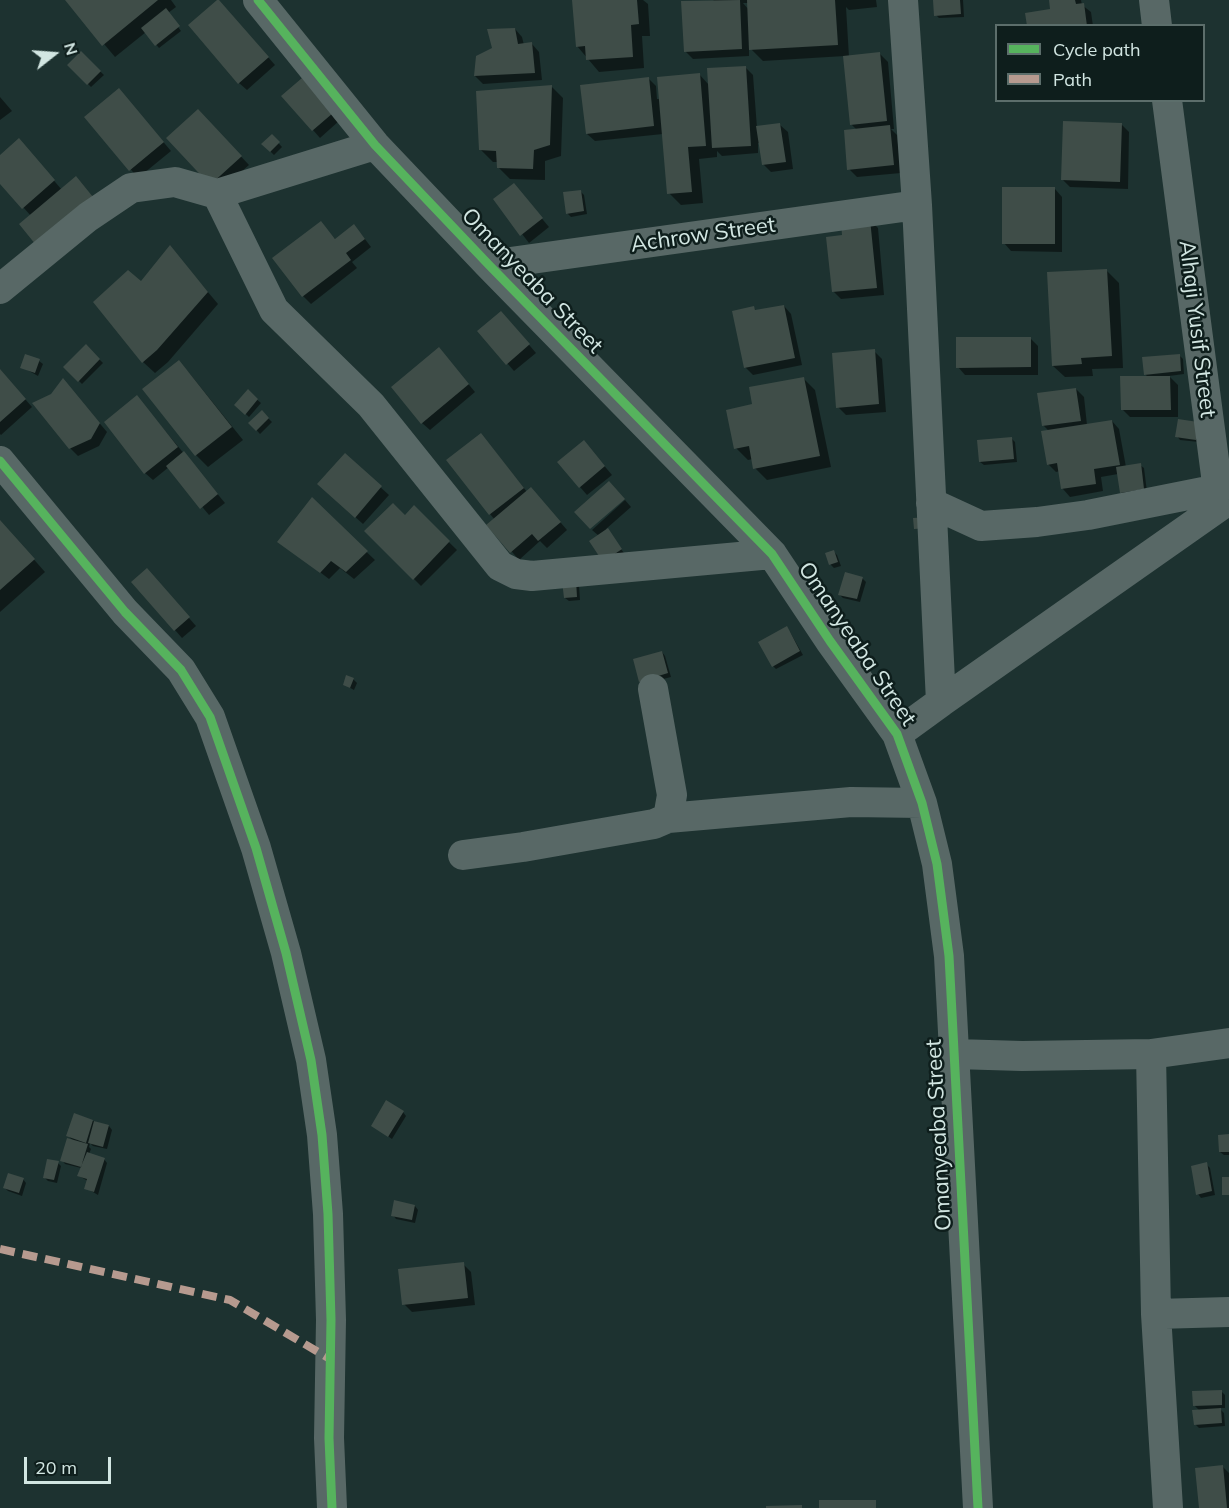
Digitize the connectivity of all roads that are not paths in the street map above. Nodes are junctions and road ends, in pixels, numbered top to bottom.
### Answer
1 (258, 0) edge
2 (903, 0) edge
3 (1154, 0) edge
4 (1157, 24) edge
5 (1167, 102) edge
6 (375, 145) junction
7 (216, 194) junction
8 (917, 205) junction
9 (489, 266) junction
10 (0, 289) edge
11 (0, 461) edge
12 (1222, 500) edge
13 (931, 503) junction
14 (772, 554) junction
15 (653, 689) dead end
16 (941, 702) junction
17 (897, 734) junction
18 (922, 803) junction
19 (668, 818) junction
20 (463, 855) dead end
21 (1229, 1044) edge
22 (955, 1054) junction
23 (1151, 1054) junction
24 (1229, 1312) edge
25 (1156, 1314) junction
26 (332, 1508) edge
27 (978, 1508) edge
28 (1168, 1508) edge

1 - 6 street, Omanyeaba Street
2 - 8 street
3 - 4 street
5 - 12 street, Alhaji Yusif Street
6 - 7 street
6 - 9 street, Omanyeaba Street
7 - 10 street
7 - 14 street
8 - 9 street, Achrow Street
8 - 13 street
9 - 14 street, Omanyeaba Street
11 - 26 street
12 - 13 street
12 - 16 street
13 - 16 street
14 - 17 street, Omanyeaba Street
15 - 19 street
16 - 17 street
17 - 18 street, Omanyeaba Street
18 - 19 street
18 - 22 street, Omanyeaba Street
19 - 20 street
21 - 23 street
22 - 23 street
22 - 27 street, Omanyeaba Street
23 - 25 street
24 - 25 street
25 - 28 street

